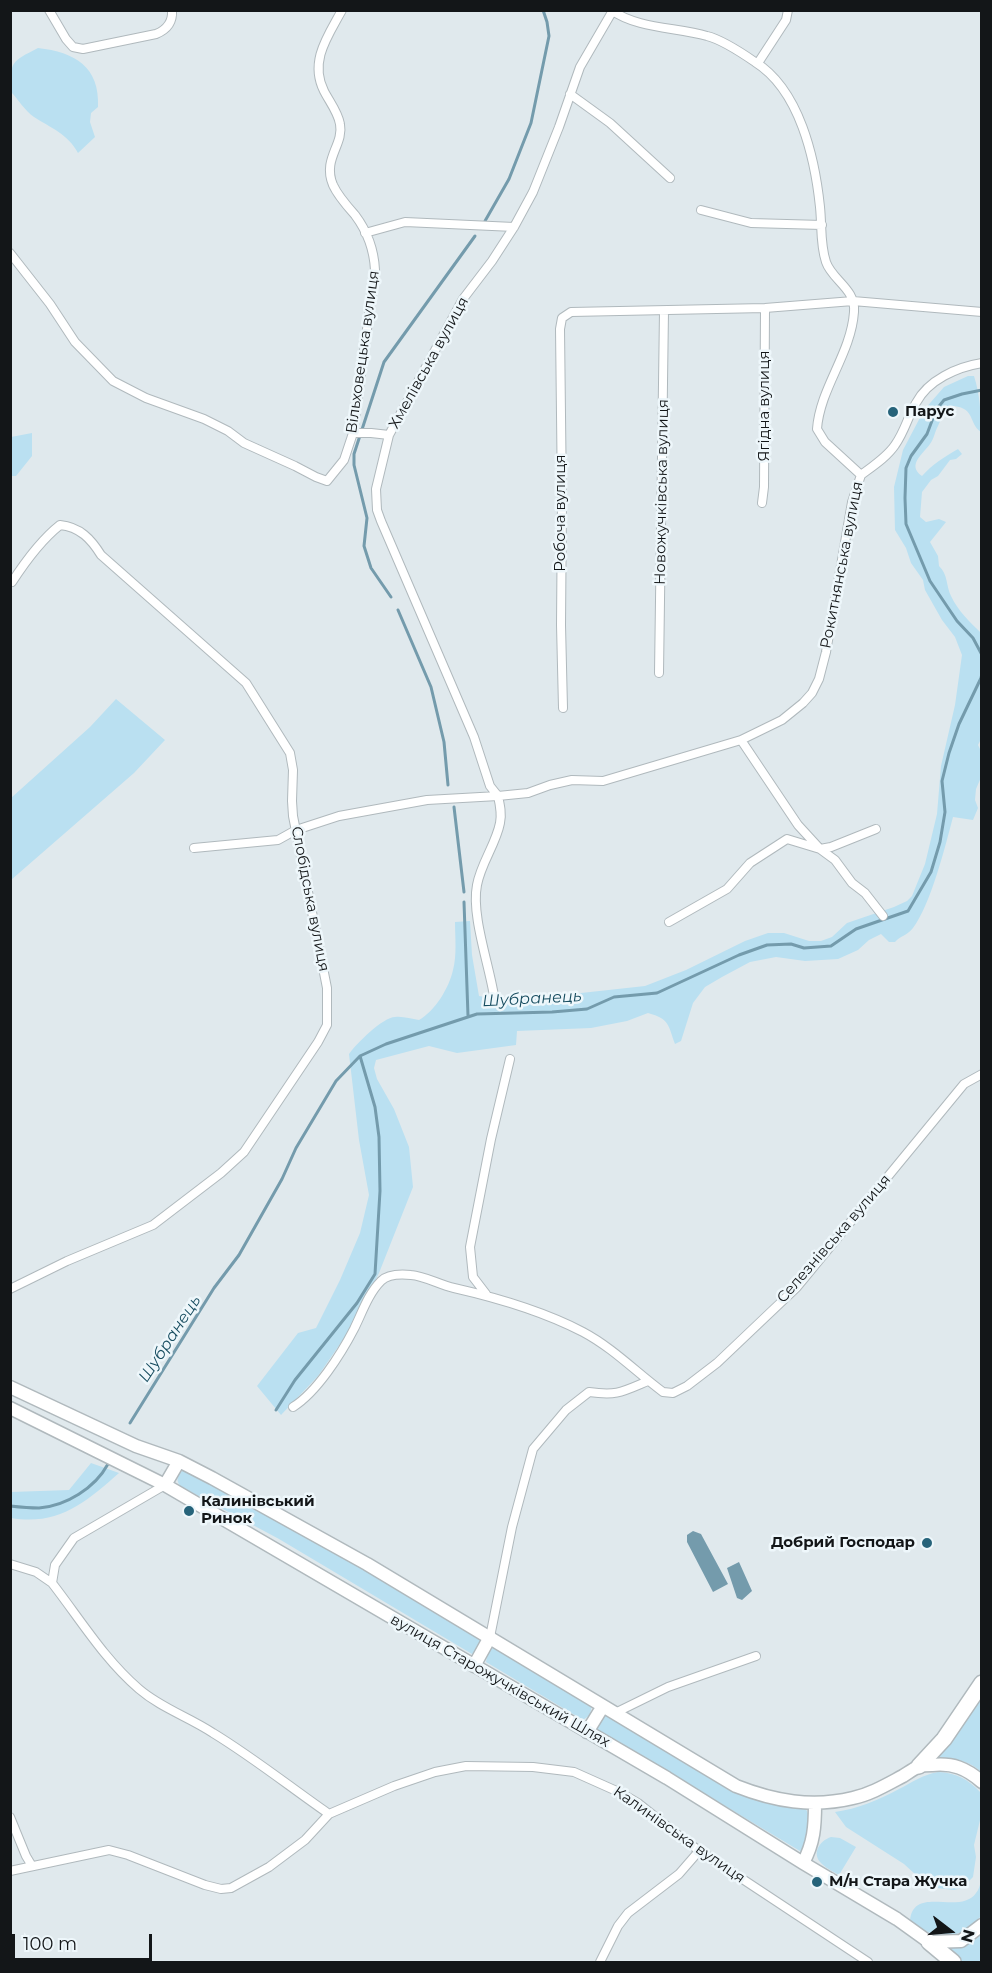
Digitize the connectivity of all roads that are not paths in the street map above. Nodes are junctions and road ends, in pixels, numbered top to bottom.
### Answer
1 (49, 10) edge
2 (172, 10) edge
3 (342, 10) edge
4 (788, 10) edge
5 (611, 11) edge
6 (758, 63) junction
7 (570, 94) junction
8 (670, 178) dead end
9 (701, 210) dead end
10 (822, 225) junction
11 (514, 227) junction
12 (365, 233) junction
13 (10, 253) edge
14 (853, 301) junction
15 (765, 308) junction
16 (664, 311) junction
17 (981, 312) edge
18 (981, 363) edge
19 (355, 433) junction
20 (389, 435) junction
21 (861, 475) junction
22 (762, 503) dead end
23 (12, 582) edge
24 (659, 673) dead end
25 (563, 708) dead end
26 (741, 741) junction
27 (498, 796) junction
28 (876, 829) dead end
29 (296, 830) junction
30 (194, 848) dead end
31 (820, 849) junction
32 (883, 916) dead end
33 (669, 922) dead end
34 (494, 996) dead end
35 (510, 1059) dead end
36 (981, 1074) edge
37 (10, 1289) edge
38 (486, 1294) junction
39 (648, 1381) junction
40 (10, 1387) edge
41 (293, 1407) dead end
42 (10, 1408) edge
43 (179, 1461) junction
44 (165, 1485) junction
45 (10, 1564) edge
46 (52, 1582) junction
47 (490, 1637) junction
48 (756, 1656) dead end
49 (474, 1666) junction
50 (981, 1683) edge
51 (603, 1706) junction
52 (615, 1713) junction
53 (587, 1732) junction
54 (919, 1766) junction
55 (981, 1782) edge
56 (815, 1804) junction
57 (329, 1814) junction
58 (10, 1817) edge
59 (699, 1851) junction
60 (803, 1863) junction
61 (32, 1866) junction
62 (10, 1871) edge
63 (981, 1925) edge
64 (929, 1942) junction
65 (600, 1962) edge
66 (868, 1962) edge
67 (953, 1962) edge

1 - 2 street
3 - 12 street, Вільховецька вулиця
4 - 6 street
5 - 6 street
5 - 7 street, Хмелівська вулиця
6 - 10 street
7 - 8 street
7 - 11 street, Хмелівська вулиця
9 - 10 street
10 - 14 street
11 - 12 street
11 - 20 street, Хмелівська вулиця
12 - 19 street, Вільховецька вулиця
13 - 19 street, Вільховецька вулиця
14 - 15 street
14 - 17 street
14 - 21 street, Рокитнянська вулиця
15 - 16 street
15 - 22 street, Ягідна вулиця
16 - 24 street, Новожучківська вулиця
16 - 25 street, Робоча вулиця
18 - 21 street
19 - 20 street
20 - 27 street, Хмелівська вулиця
21 - 26 street, Рокитнянська вулиця
23 - 29 street, Слобідська вулиця
26 - 27 street, Рокитнянська вулиця
26 - 31 street
27 - 29 street, Рокитнянська вулиця
27 - 34 street
28 - 31 street
29 - 30 street, Рокитнянська вулиця
29 - 37 street, Слобідська вулиця
31 - 32 street
31 - 33 street
35 - 38 street
36 - 39 street, Селезнівська вулиця
38 - 39 street, Селезнівська вулиця
38 - 41 street, Селезнівська вулиця
39 - 47 street
40 - 43 main road, вулиця Старожучківський Шлях
42 - 44 main road, вулиця Старожучківський Шлях
43 - 44 main road
43 - 47 main road, вулиця Старожучківський Шлях
44 - 46 street
44 - 49 main road, вулиця Старожучківський Шлях
45 - 46 street
46 - 57 street
47 - 49 main road
47 - 51 main road, вулиця Старожучківський Шлях
48 - 52 street
49 - 53 main road, вулиця Старожучківський Шлях
50 - 54 highway
51 - 52 main road, вулиця Старожучківський Шлях
51 - 53 main road
52 - 56 main road, вулиця Старожучківський Шлях
53 - 60 main road, вулиця Старожучківський Шлях
54 - 55 main road, вулиця Старожучківський Шлях
54 - 56 main road, вулиця Старожучківський Шлях
56 - 60 main road
57 - 59 street, Калинівська вулиця
57 - 61 street, Калинівська вулиця
58 - 61 street
59 - 65 street
59 - 66 street, Калинівська вулиця
60 - 64 main road, вулиця Старожучківський Шлях
61 - 62 street, Калинівська вулиця
63 - 64 main road
64 - 67 highway

